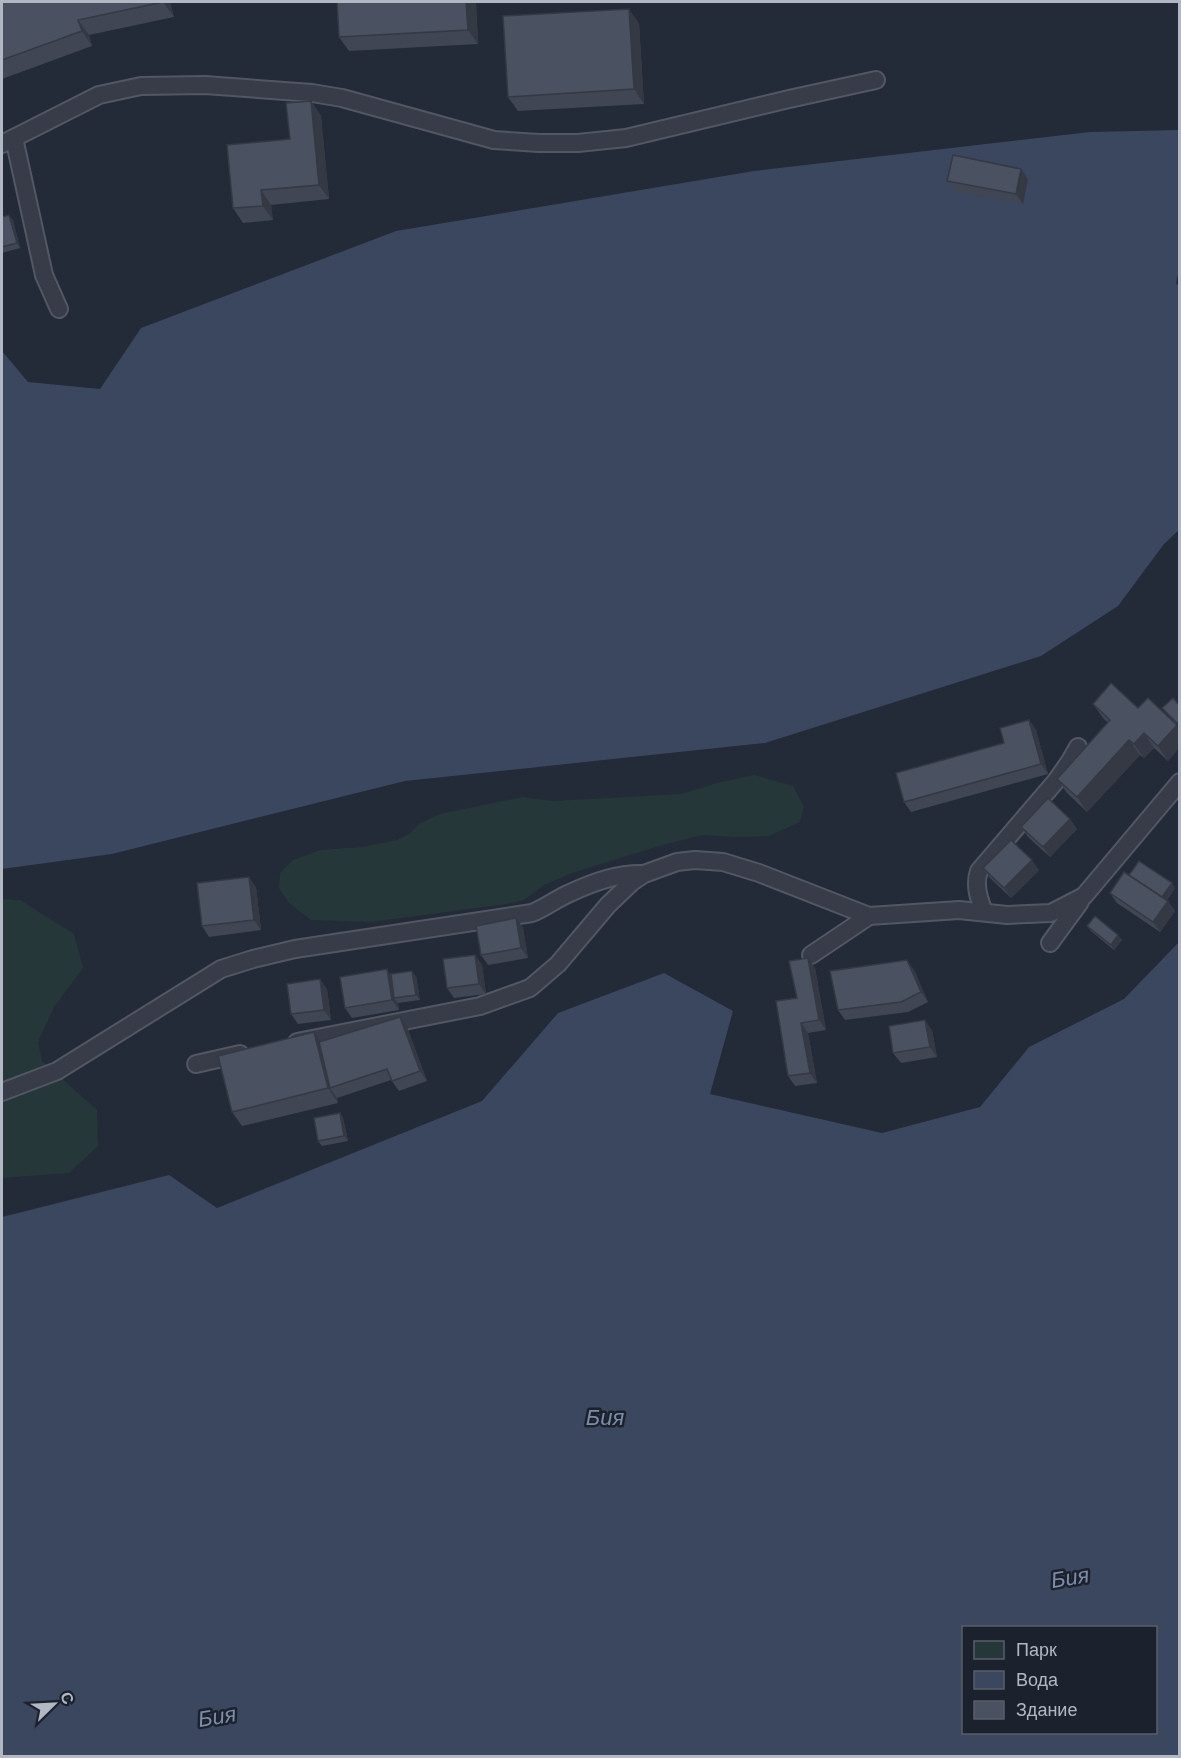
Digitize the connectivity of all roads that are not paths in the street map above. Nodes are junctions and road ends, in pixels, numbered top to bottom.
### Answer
1 (876, 80) dead end
2 (8, 141) edge
3 (59, 309) dead end
4 (1078, 747) dead end
5 (1179, 782) edge
6 (644, 874) junction
7 (1084, 896) junction
8 (984, 912) junction
9 (869, 916) junction
10 (1050, 943) dead end
11 (811, 955) dead end
12 (286, 1044) edge
13 (252, 1052) edge
14 (196, 1064) dead end
15 (2, 1092) edge

1 - 2 lane
2 - 3 lane
4 - 8 lane
5 - 7 lane
6 - 9 lane
6 - 12 lane
6 - 15 lane
7 - 8 lane
7 - 10 lane
8 - 9 lane
9 - 11 lane
13 - 14 lane

